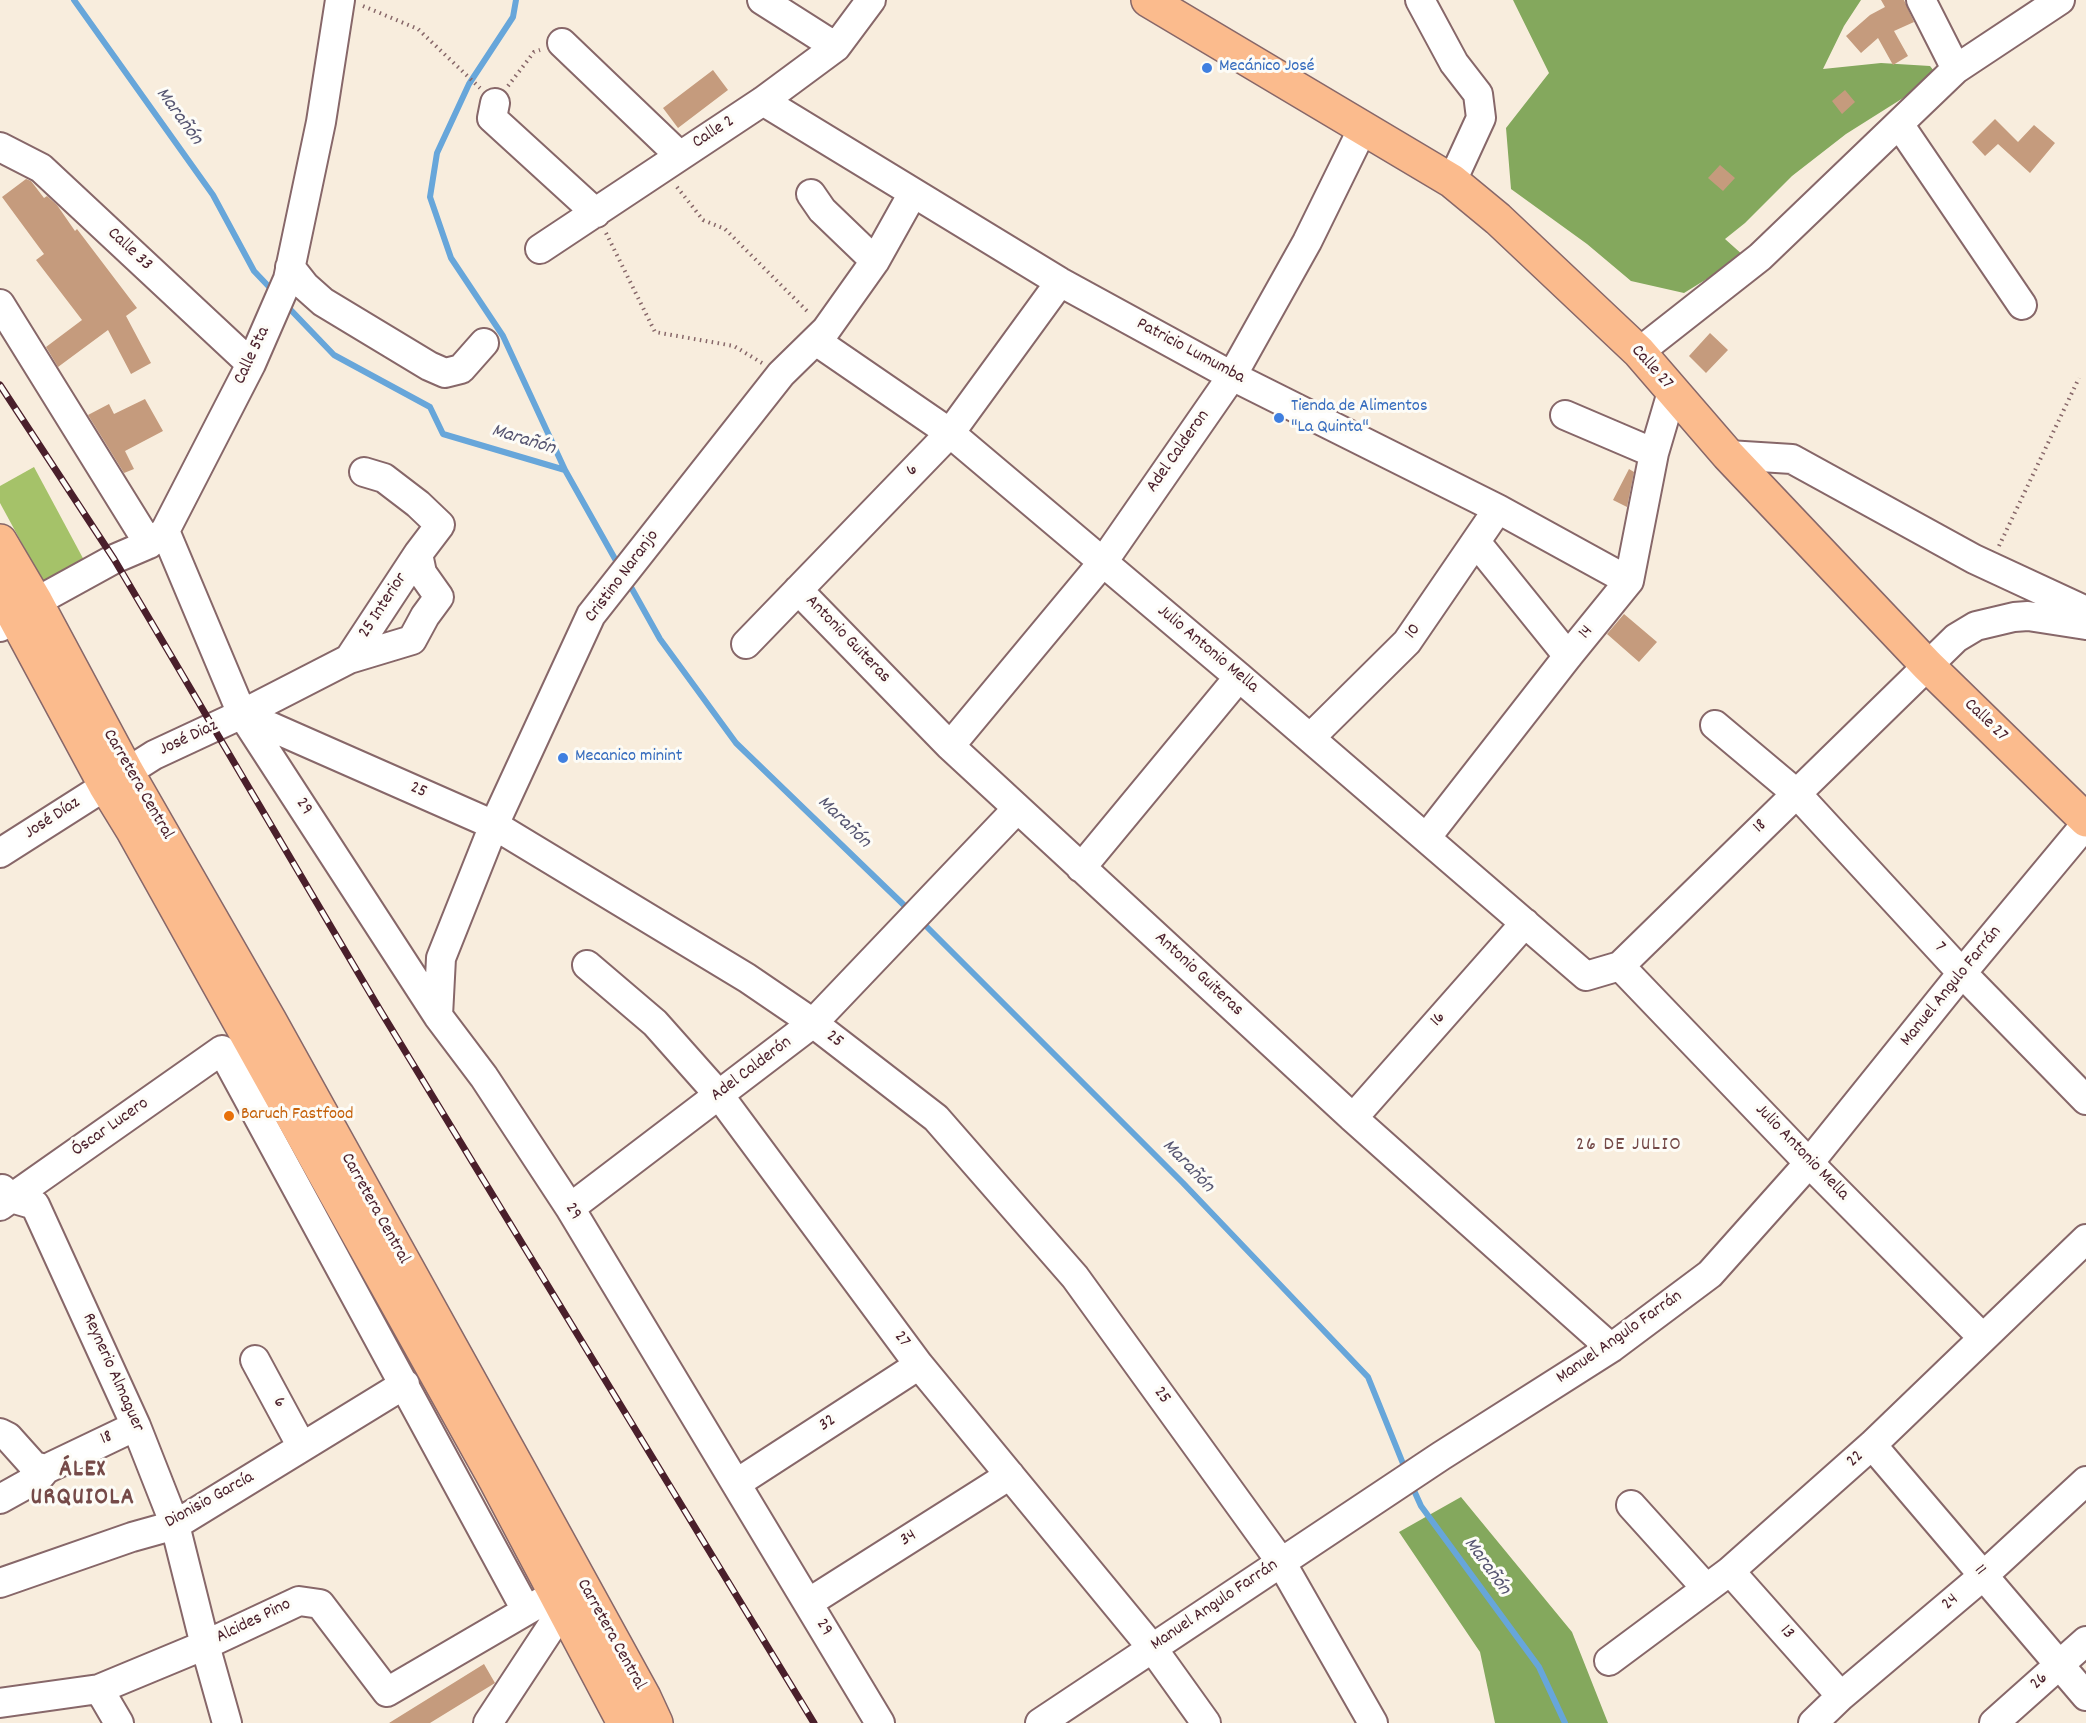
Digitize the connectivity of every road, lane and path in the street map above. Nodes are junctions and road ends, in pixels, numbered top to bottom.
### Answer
1 (762, 0) edge
2 (871, 0) edge
3 (1148, 0) edge
4 (1420, 0) edge
5 (1921, 0) edge
6 (2060, 0) edge
7 (349, 2) edge
8 (562, 43) joint
9 (836, 47) junction
10 (1956, 69) junction
11 (490, 98) junction
12 (763, 101) junction
13 (1899, 124) junction
14 (1363, 128) junction
15 (0, 147) edge
16 (670, 161) junction
17 (1452, 181) junction
18 (913, 193) junction
19 (811, 195) dead end
20 (596, 213) junction
21 (540, 249) dead end
22 (875, 261) junction
23 (289, 273) junction
24 (1060, 282) junction
25 (0, 303) edge
26 (2022, 305) dead end
27 (821, 335) junction
28 (484, 343) dead end
29 (1638, 352) junction
30 (251, 364) junction
31 (781, 374) junction
32 (1232, 376) junction
33 (2079, 378) dead end
34 (1672, 392) junction
35 (1565, 415) dead end
36 (950, 433) junction
37 (1654, 453) junction
38 (1728, 455) junction
39 (364, 472) dead end
40 (1498, 509) junction
41 (157, 537) junction
42 (0, 541) edge
43 (1476, 542) junction
44 (418, 554) junction
45 (1103, 562) junction
46 (1989, 566) junction
47 (1629, 581) junction
48 (798, 590) junction
49 (13, 608) edge
50 (2086, 611) edge
51 (2086, 625) edge
52 (746, 644) dead end
53 (1569, 656) junction
54 (349, 659) junction
55 (1928, 665) junction
56 (1239, 677) junction
57 (243, 714) junction
58 (1715, 725) dead end
59 (1310, 738) junction
60 (950, 747) junction
61 (116, 778) junction
62 (1796, 793) junction
63 (1017, 809) junction
64 (2086, 820) edge
65 (494, 825) junction
66 (2086, 825) edge
67 (1426, 838) junction
68 (0, 853) edge
69 (1082, 868) junction
70 (1525, 923) junction
71 (587, 965) dead end
72 (1620, 966) junction
73 (1962, 973) junction
74 (1586, 976) joint
75 (438, 1016) junction
76 (813, 1023) junction
77 (718, 1095) junction
78 (2086, 1100) edge
79 (1353, 1118) junction
80 (1809, 1163) junction
81 (4, 1197) edge
82 (570, 1208) junction
83 (2081, 1254) edge
84 (1983, 1338) junction
85 (1611, 1348) junction
86 (255, 1360) dead end
87 (920, 1365) junction
88 (405, 1384) junction
89 (136, 1426) junction
90 (0, 1433) edge
91 (1872, 1445) junction
92 (302, 1447) junction
93 (46, 1468) junction
94 (1010, 1475) junction
95 (2086, 1481) edge
96 (737, 1483) junction
97 (0, 1499) edge
98 (1631, 1505) dead end
99 (175, 1525) junction
100 (1281, 1562) junction
101 (1730, 1570) junction
102 (1983, 1576) junction
103 (0, 1583) edge
104 (1706, 1588) junction
105 (559, 1602) junction
106 (808, 1603) junction
107 (526, 1610) junction
108 (2086, 1641) edge
109 (205, 1645) junction
110 (1153, 1649) junction
111 (1609, 1661) dead end
112 (2058, 1665) junction
113 (99, 1689) junction
114 (1841, 1696) junction
115 (2086, 1696) edge
116 (0, 1703) edge
117 (119, 1723) edge
118 (227, 1723) edge
119 (488, 1723) edge
120 (624, 1723) edge
121 (656, 1723) edge
122 (880, 1723) edge
123 (1040, 1723) edge
124 (1206, 1723) edge
125 (1372, 1723) edge
126 (1813, 1723) edge
127 (1994, 1723) edge

1 - 9 street
2 - 9 street, Calle 2
3 - 14 main road, Calle 27
4 - 17 street
5 - 10 street
6 - 10 street
7 - 11 path
7 - 23 street, Calle 5ta
8 - 11 path
8 - 16 street
9 - 12 street, Calle 2
10 - 13 street
11 - 20 street
12 - 16 street, Calle 2
12 - 18 street, Patricio Lumumba
13 - 26 street
13 - 29 street
14 - 17 main road, Calle 27
14 - 32 street, Adel Calderon
15 - 30 street, Calle 33
16 - 20 street, Calle 2
16 - 27 path
17 - 29 main road, Calle 27
18 - 22 street, Cristino Naranjo
18 - 24 street, Patricio Lumumba
19 - 22 street
20 - 21 street, Calle 2
20 - 31 path
22 - 27 street, Cristino Naranjo
23 - 28 street
23 - 30 street, Calle 5ta
24 - 32 street, Patricio Lumumba
24 - 36 street, 6
25 - 41 street
27 - 31 street, Cristino Naranjo
27 - 36 street, Julio Antonio Mella
29 - 34 main road, Calle 27
30 - 41 street, Calle 5ta
31 - 65 street, Cristino Naranjo
32 - 40 street, Patricio Lumumba
32 - 45 street, Adel Calderon
33 - 46 path
34 - 37 street, 14
34 - 38 main road, Calle 27
35 - 37 street
36 - 45 street, Julio Antonio Mella
36 - 48 street, 6
37 - 47 street, 14
38 - 46 street
38 - 55 main road, Calle 27
39 - 44 street, 25 Interior
40 - 43 street, 10
40 - 47 street, Patricio Lumumba
41 - 49 street
41 - 57 street
42 - 49 main road, Carretera Central
43 - 53 street
43 - 59 street, 10
44 - 54 street, 25 Interior
44 - 54 street, 25 Interior
45 - 56 street, Julio Antonio Mella
45 - 60 street, Adel Calderon
46 - 50 street
47 - 53 street, 14
48 - 52 street, 6
48 - 60 street, Antonio Guiteras
49 - 61 main road, Carretera Central
51 - 55 street, 18
53 - 67 street, 14
54 - 57 street, 25 Interior
55 - 62 street, 18
55 - 64 main road, Calle 27
56 - 59 street, Julio Antonio Mella
56 - 69 street
57 - 61 street, José Diaz
57 - 65 street, 25
57 - 75 street, 29
58 - 62 street, 7
59 - 67 street, Julio Antonio Mella
60 - 63 street, Antonio Guiteras
61 - 68 street, José Díaz
61 - 105 main road, Carretera Central
61 - 121 main road, Carretera Central
62 - 72 street, 18
62 - 73 street, 7
63 - 69 street, Antonio Guiteras
63 - 76 street, Adel Calderón
65 - 75 street, Cristino Naranjo
65 - 76 street, 25
66 - 73 street, Manuel Angulo Farrán
67 - 70 street, Julio Antonio Mella
69 - 79 street, Antonio Guiteras
70 - 74 street, Julio Antonio Mella
70 - 79 street, 16
71 - 77 street, 27
72 - 74 street, 18
72 - 80 street, Julio Antonio Mella
73 - 78 street, 7
73 - 80 street, Manuel Angulo Farrán
75 - 82 street, 29
76 - 77 street, Adel Calderón
76 - 100 street, 25
77 - 82 street, Adel Calderón
77 - 87 street, 27
79 - 85 street, Antonio Guiteras
80 - 84 street, Julio Antonio Mella
80 - 85 street, Manuel Angulo Farrán
81 - 88 street, Óscar Lucero
81 - 89 street, Reynerio Almaguer
82 - 96 street, 29
83 - 84 street, 22
84 - 91 street, 22
85 - 100 street, Manuel Angulo Farrán
86 - 92 street, 6
87 - 94 street, 27
87 - 96 street, 32
88 - 92 street, Dionisio García
88 - 107 street
89 - 93 street, 18
89 - 99 street, Reynerio Almaguer
90 - 93 street
91 - 101 street, 22
91 - 102 street, 11
92 - 99 street, Dionisio García
93 - 97 street, 18
94 - 106 street, 34
94 - 110 street, 27
95 - 102 street, 24
96 - 106 street, 29
98 - 104 street
99 - 103 street, Dionisio García
99 - 109 street, Reynerio Almaguer
100 - 110 street, Manuel Angulo Farrán
100 - 125 street, 25
101 - 104 street, 22
101 - 114 street, 13
102 - 112 street, 11
102 - 114 street, 24
104 - 111 street, 22
105 - 107 street, Alcides Pino
105 - 119 street
105 - 120 main road, Carretera Central
106 - 122 street, 29
107 - 109 street, Alcides Pino
108 - 112 street, 26
109 - 113 street, Alcides Pino
109 - 118 street, Reynerio Almaguer
110 - 123 street, Manuel Angulo Farrán
110 - 124 street, 27
112 - 115 street, 11
112 - 127 street, 26
113 - 116 street, Alcides Pino
113 - 117 street
114 - 126 street, 24

